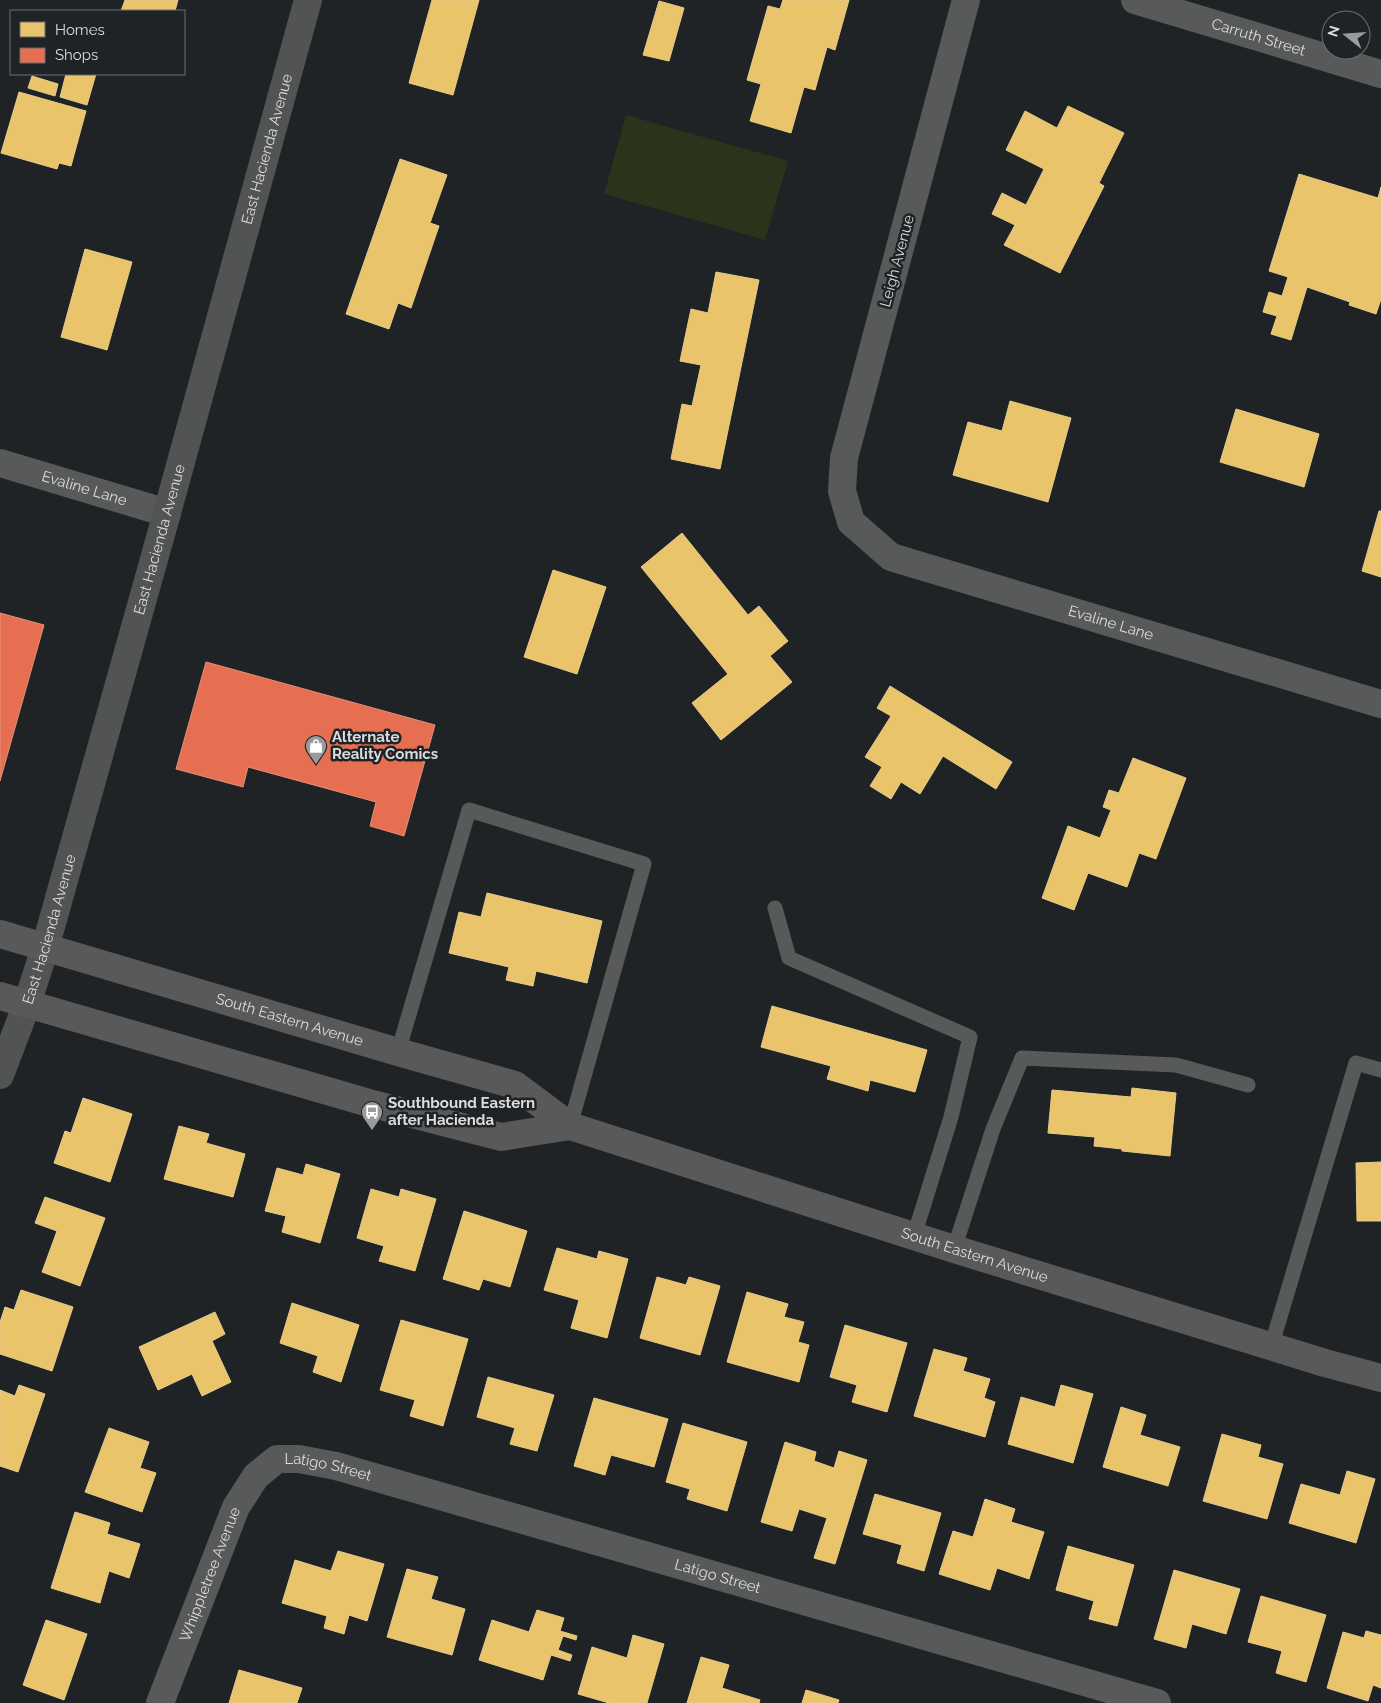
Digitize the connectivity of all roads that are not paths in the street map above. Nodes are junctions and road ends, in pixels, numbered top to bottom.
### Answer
1 (308, 0) edge
2 (966, 0) edge
3 (1135, 0) edge
4 (1381, 74) edge
5 (0, 463) edge
6 (168, 513) junction
7 (851, 522) joint
8 (1381, 704) edge
9 (775, 908) dead end
10 (0, 934) edge
11 (45, 948) junction
12 (0, 996) edge
13 (27, 1004) junction
14 (398, 1052) junction
15 (1381, 1070) edge
16 (0, 1075) edge
17 (1248, 1085) dead end
18 (570, 1126) junction
19 (914, 1236) junction
20 (954, 1249) junction
21 (1271, 1346) junction
22 (1381, 1378) edge
23 (277, 1460) joint
24 (160, 1703) edge
25 (1157, 1703) edge

1 - 6 main road, East Hacienda Avenue
2 - 7 street, Leigh Avenue
3 - 4 street, Carruth Street
5 - 6 street, Evaline Lane
6 - 11 main road, East Hacienda Avenue
7 - 8 street, Evaline Lane
9 - 19 lane
10 - 11 main road, South Eastern Avenue
11 - 13 main road, East Hacienda Avenue
11 - 14 main road, South Eastern Avenue
12 - 13 main road, South Eastern Avenue
13 - 16 main road, East Hacienda Avenue
13 - 18 main road, South Eastern Avenue
14 - 18 main road, South Eastern Avenue
14 - 18 lane
15 - 21 lane
17 - 20 lane
18 - 19 main road, South Eastern Avenue
19 - 20 main road, South Eastern Avenue
20 - 21 main road, South Eastern Avenue
21 - 22 main road, South Eastern Avenue
23 - 24 street, Whippletree Avenue
23 - 25 street, Latigo Street

